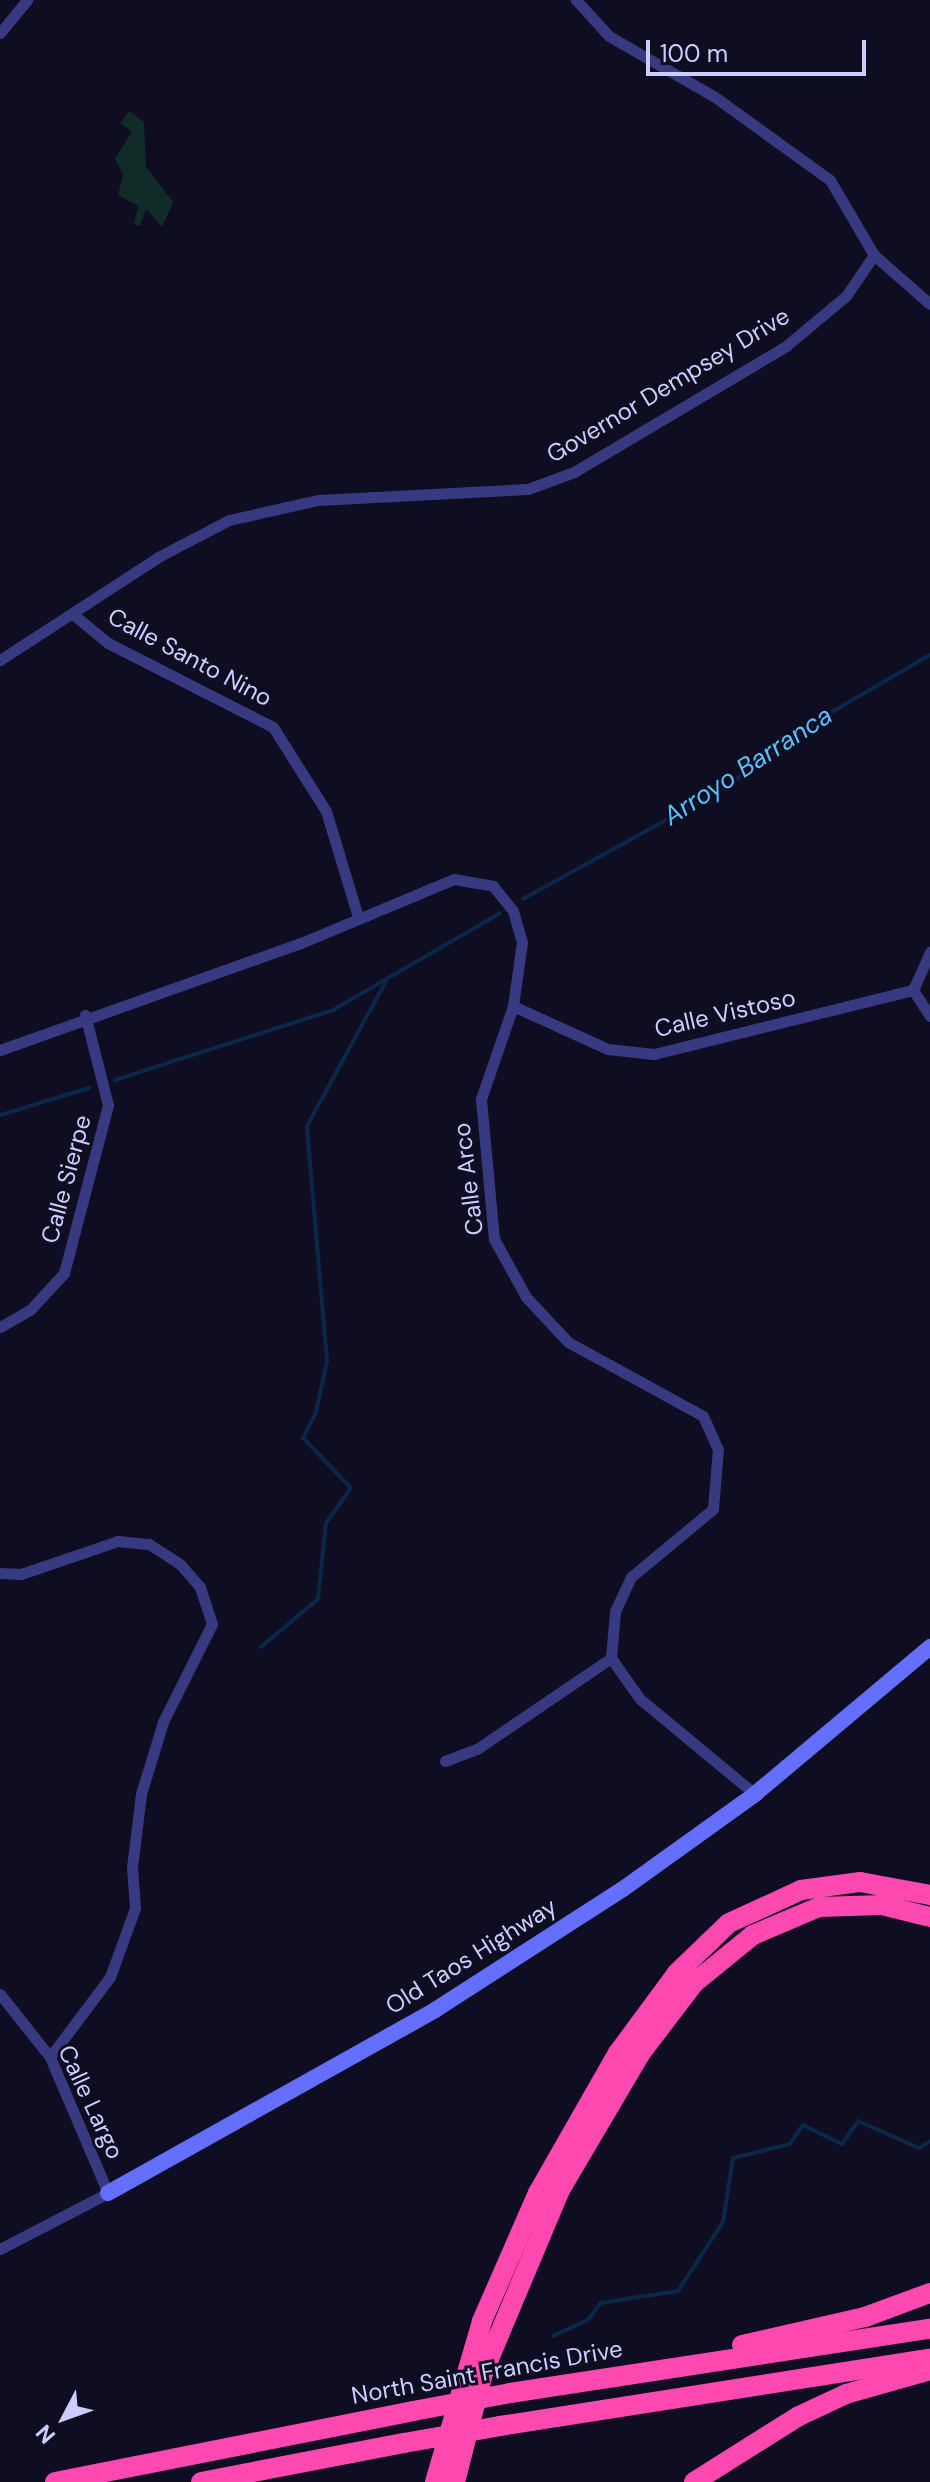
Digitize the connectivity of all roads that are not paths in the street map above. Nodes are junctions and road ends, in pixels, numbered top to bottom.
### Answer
1 (27, 0) edge
2 (576, 0) edge
3 (0, 33) edge
4 (874, 255) junction
5 (930, 304) edge
6 (74, 615) junction
7 (0, 660) edge
8 (357, 914) junction
9 (930, 952) edge
10 (913, 990) junction
11 (513, 1006) junction
12 (85, 1015) junction
13 (930, 1016) edge
14 (0, 1050) edge
15 (0, 1327) edge
16 (0, 1573) edge
17 (930, 1647) edge
18 (611, 1658) junction
19 (445, 1761) dead end
20 (755, 1794) junction
21 (930, 1895) edge
22 (930, 1917) edge
23 (0, 1994) edge
24 (50, 2057) junction
25 (108, 2193) junction
26 (0, 2249) edge
27 (930, 2293) edge
28 (930, 2329) edge
29 (930, 2359) edge
30 (683, 2364) junction
31 (930, 2370) edge
32 (55, 2482) edge
33 (201, 2482) edge
34 (435, 2482) edge
35 (455, 2482) edge
36 (694, 2482) edge

1 - 3 street
2 - 4 street
4 - 5 street
4 - 6 street, Governor Dempsey Drive
6 - 7 street, Governor Dempsey Drive
6 - 8 street, Calle Santo Nino
8 - 11 street, Calle Arco
8 - 12 street, Calle Arco
9 - 10 street
10 - 11 street, Calle Vistoso
10 - 13 street
11 - 18 street, Calle Arco
12 - 14 street, Calle Arco
12 - 15 street, Calle Sierpe
16 - 24 street
17 - 20 street, Old Taos Highway
18 - 19 street
18 - 20 street
20 - 25 street, Old Taos Highway
21 - 34 highway
22 - 35 highway
23 - 24 street, Calle Largo
24 - 25 street, Calle Largo
25 - 26 street, Old Taos Highway
27 - 30 highway
28 - 30 highway, North Saint Francis Drive
29 - 33 highway, bridge
30 - 32 highway, North Saint Francis Drive, bridge
31 - 36 highway

